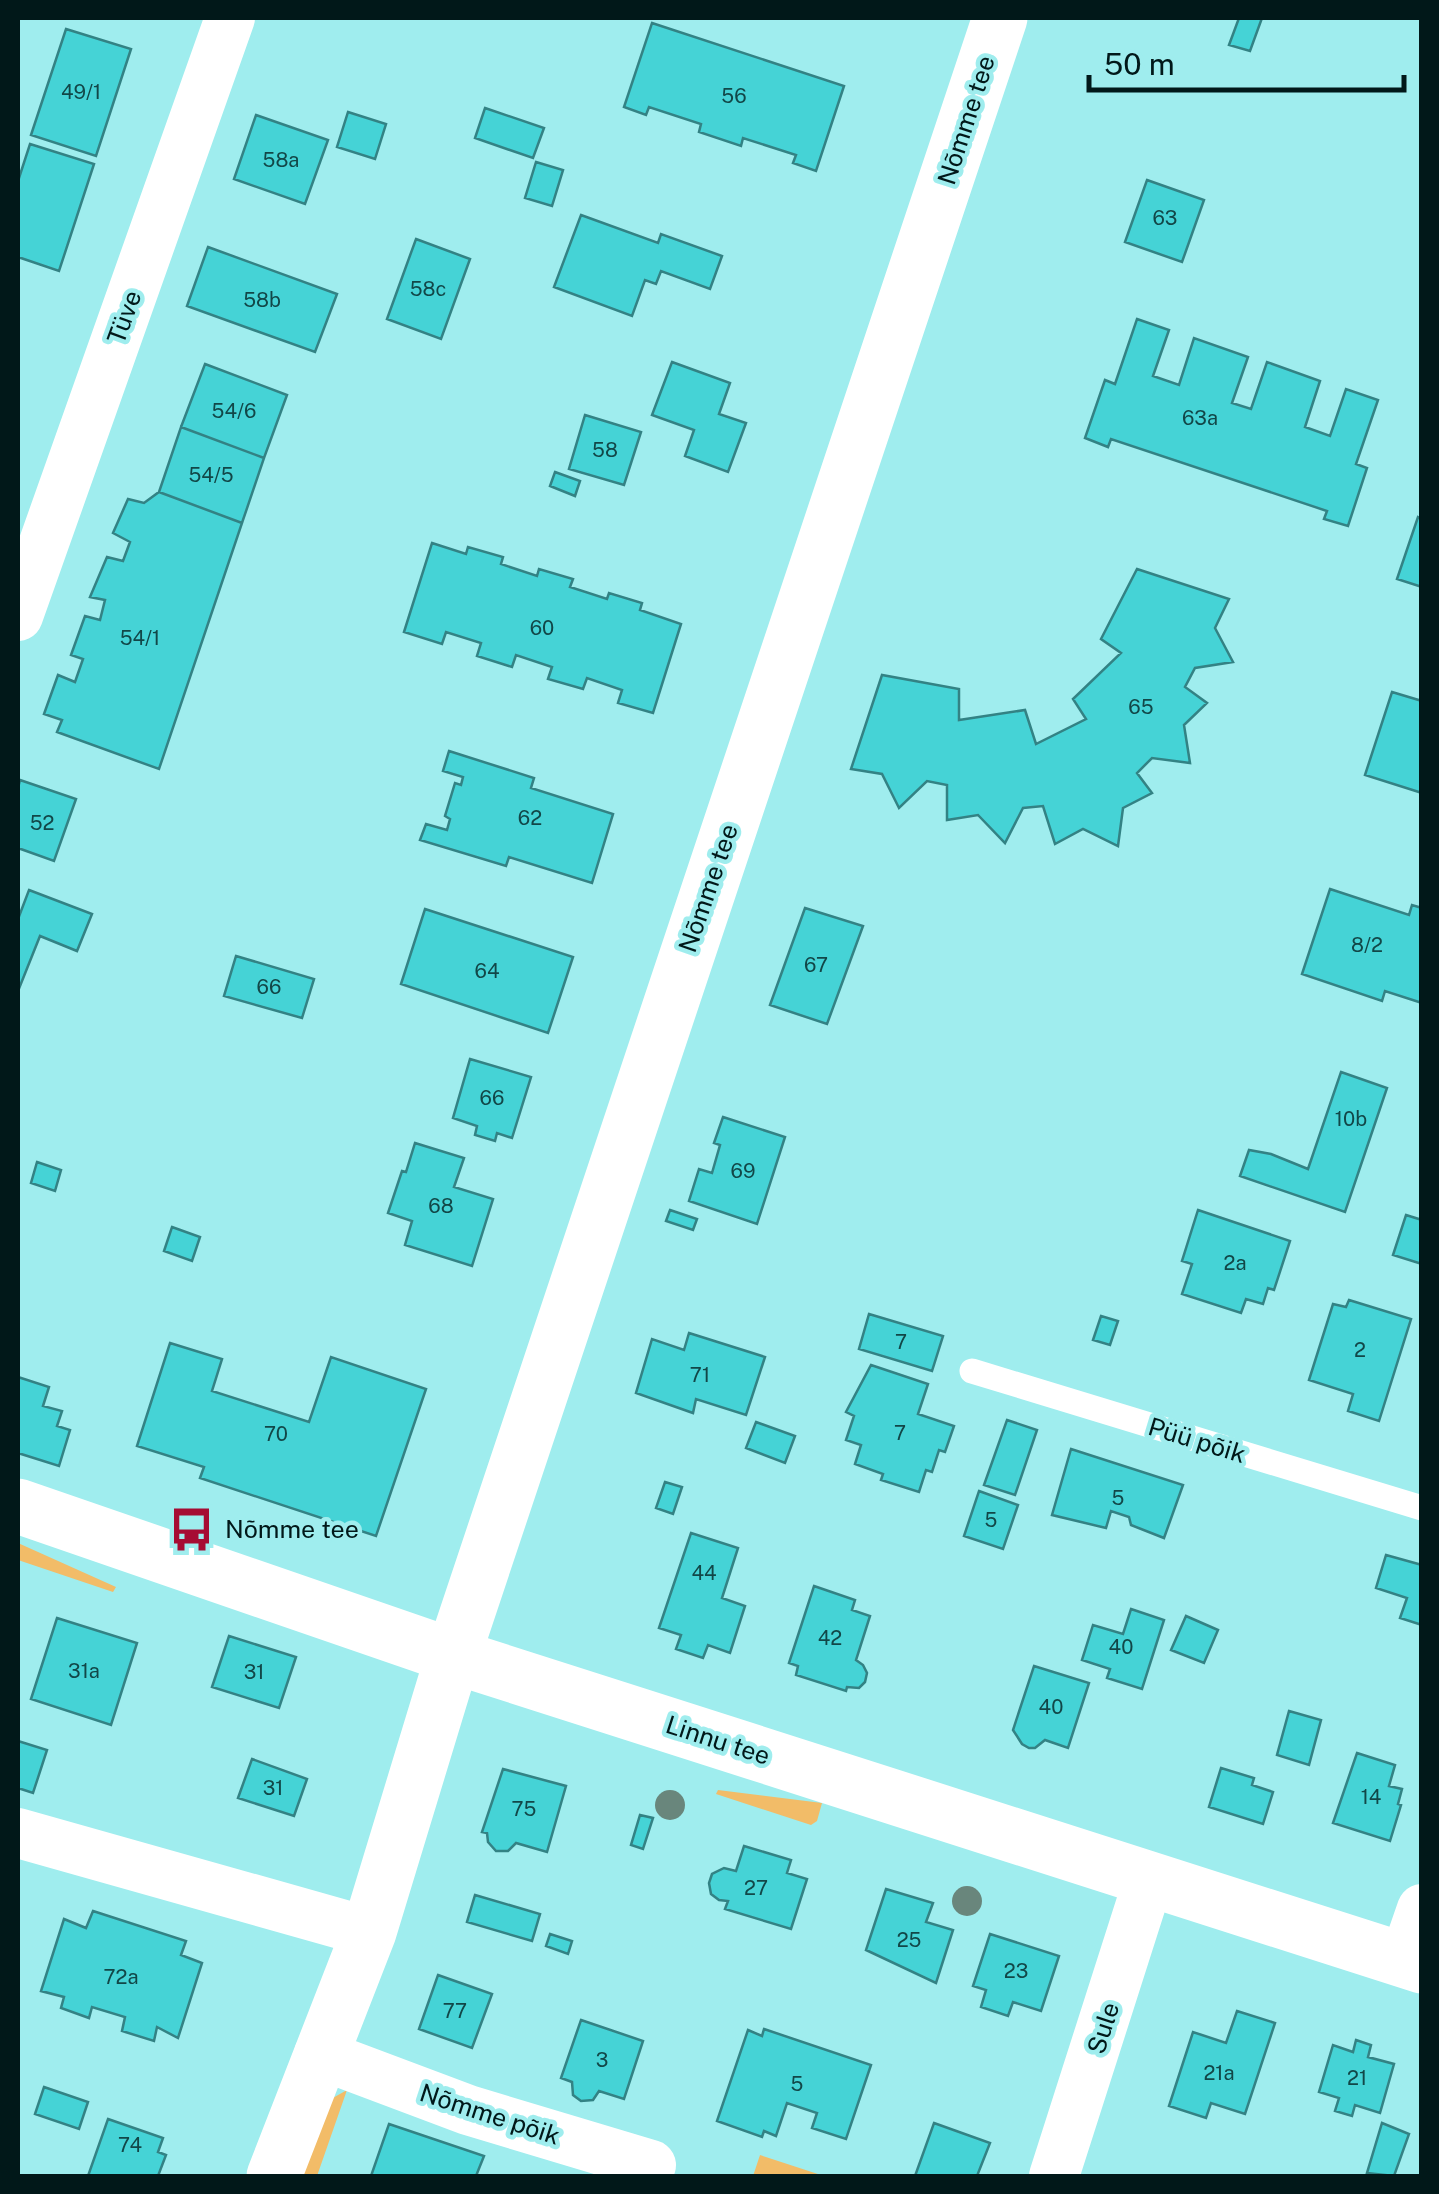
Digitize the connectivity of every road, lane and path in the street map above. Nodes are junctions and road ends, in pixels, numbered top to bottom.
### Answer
1 (230, 18) edge
2 (1000, 18) edge
3 (18, 616) edge
4 (972, 1371) dead end
5 (18, 1506) edge
6 (1422, 1508) edge
7 (452, 1656) junction
8 (18, 1833) edge
9 (1149, 1879) junction
10 (1422, 1909) edge
11 (368, 1932) junction
12 (1413, 1963) edge
13 (319, 2054) junction
14 (274, 2176) edge
15 (648, 2176) edge
16 (1054, 2176) edge

1 - 3 street, Tüve
2 - 7 street, Nõmme tee
4 - 6 lane, Püü põik
5 - 7 street, Linnu tee
7 - 9 street, Linnu tee
7 - 11 street, Nõmme tee
8 - 11 street
9 - 12 street, Linnu tee
9 - 16 street, Sule
10 - 12 street
11 - 13 street, Nõmme tee
13 - 14 street, Nõmme tee
13 - 15 street, Nõmme põik

